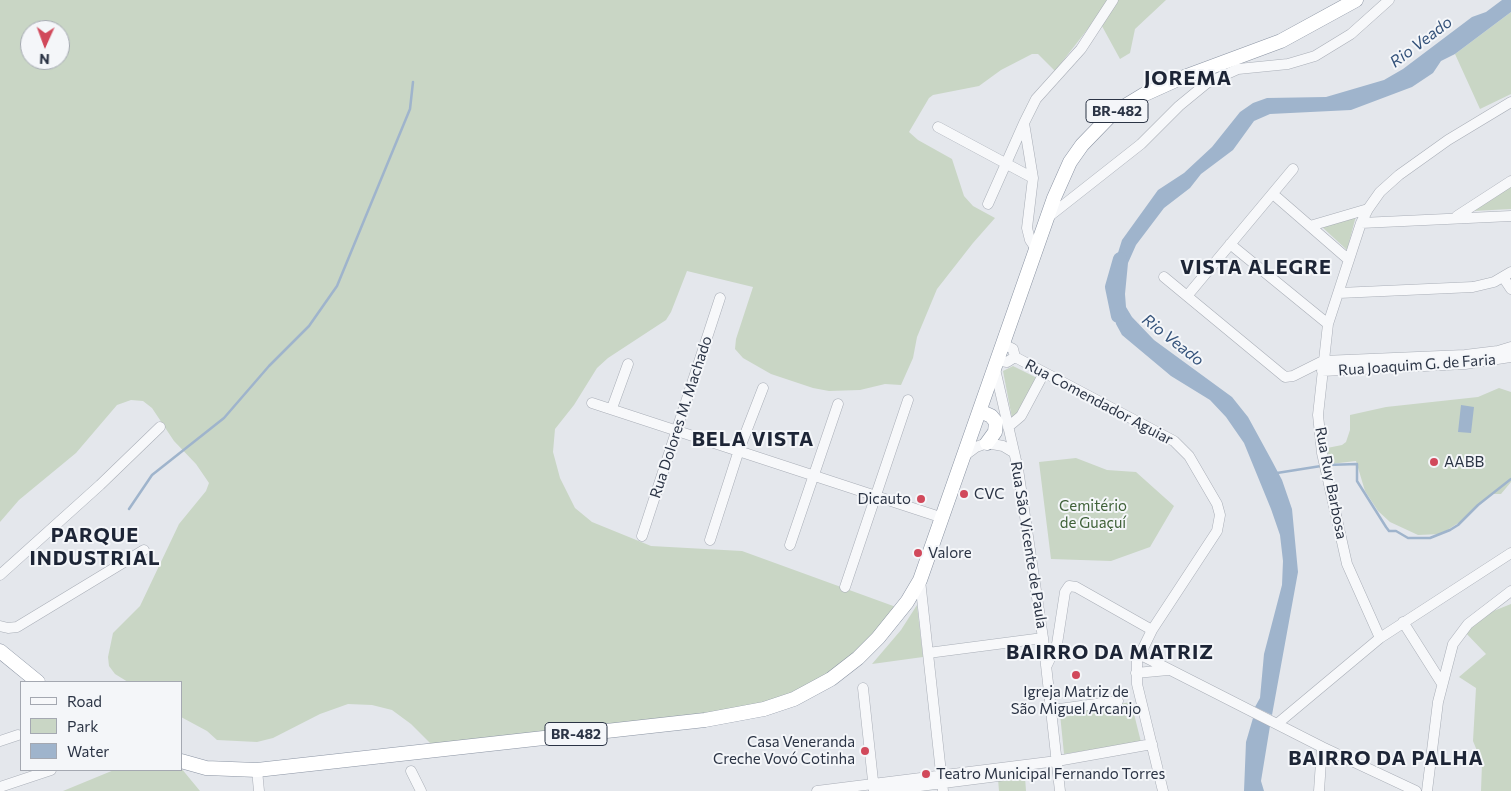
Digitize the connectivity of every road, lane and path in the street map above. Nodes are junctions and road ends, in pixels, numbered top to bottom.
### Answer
1 (1113, 0) edge
2 (1356, 0) edge
3 (1389, 0) edge
4 (1511, 102) edge
5 (1024, 124) junction
6 (938, 127) dead end
7 (1006, 162) junction
8 (1293, 168) dead end
9 (1032, 178) junction
10 (1511, 182) edge
11 (1272, 194) junction
12 (988, 204) dead end
13 (1368, 209) junction
14 (1511, 216) edge
15 (1456, 217) junction
16 (1047, 218) junction
17 (1361, 223) junction
18 (1310, 226) junction
19 (1230, 244) junction
20 (1036, 249) junction
21 (1349, 260) junction
22 (1507, 274) edge
23 (1164, 277) dead end
24 (1511, 289) edge
25 (1339, 293) junction
26 (1187, 296) junction
27 (720, 298) dead end
28 (1328, 324) junction
29 (1003, 344) junction
30 (1511, 347) edge
31 (1015, 357) junction
32 (1511, 357) edge
33 (628, 364) dead end
34 (996, 365) junction
35 (1323, 366) junction
36 (1044, 373) junction
37 (763, 388) dead end
38 (908, 400) dead end
39 (592, 403) dead end
40 (838, 404) dead end
41 (612, 408) junction
42 (980, 411) junction
43 (160, 427) dead end
44 (1008, 427) junction
45 (676, 429) junction
46 (987, 443) junction
47 (739, 450) junction
48 (1013, 452) junction
49 (964, 457) junction
50 (813, 474) junction
51 (876, 495) junction
52 (943, 518) junction
53 (642, 536) dead end
54 (710, 540) dead end
55 (790, 545) dead end
56 (144, 550) dead end
57 (1511, 553) edge
58 (0, 575) edge
59 (920, 580) junction
60 (845, 587) dead end
61 (1511, 591) edge
62 (1403, 622) junction
63 (0, 626) edge
64 (1152, 630) junction
65 (1044, 638) junction
66 (1380, 638) junction
67 (0, 651) edge
68 (928, 653) junction
69 (1139, 654) junction
70 (1047, 666) junction
71 (1169, 670) junction
72 (1136, 673) junction
73 (37, 681) edge
74 (1441, 682) junction
75 (863, 688) dead end
76 (1118, 701) dead end
77 (1052, 710) junction
78 (1274, 722) junction
79 (18, 735) dead end
80 (0, 741) edge
81 (1152, 744) junction
82 (1322, 747) junction
83 (182, 761) edge
84 (1057, 765) junction
85 (257, 770) junction
86 (48, 771) edge
87 (411, 771) dead end
88 (942, 783) edge
89 (0, 787) edge
90 (876, 789) edge
91 (259, 791) edge
92 (421, 791) edge
93 (817, 791) edge
94 (1060, 791) edge
95 (1163, 791) edge
96 (1319, 791) edge
97 (1416, 791) edge
98 (1427, 791) edge

1 - 5 street
2 - 16 highway, BR-482
3 - 16 street
4 - 13 street, Rua Ruy Barbosa
5 - 7 street
5 - 9 street
6 - 7 street
7 - 9 street
7 - 12 street
8 - 11 street
9 - 20 street
10 - 15 street
11 - 18 street
11 - 19 street
13 - 17 street, Rua Ruy Barbosa
13 - 18 street
14 - 15 street
15 - 17 street
16 - 20 highway, BR-482
17 - 21 street, Rua Ruy Barbosa
18 - 21 street
19 - 26 street
19 - 28 street
20 - 29 highway, BR-482
21 - 25 street, Rua Ruy Barbosa
22 - 24 street
22 - 25 street
23 - 26 street
25 - 28 street, Rua Ruy Barbosa
26 - 35 street
27 - 45 street, Rua Dolores M. Machado
28 - 35 street, Rua Ruy Barbosa
29 - 31 street, Rua Comendador Aguiar
29 - 34 highway, BR-482
30 - 35 street, Rua Joaquim G. de Faria
31 - 34 street
31 - 36 street, Rua Comendador Aguiar
32 - 35 street, Rua Joaquim G. de Faria
33 - 41 street
34 - 42 highway, BR-482
34 - 44 street, Rua São Vicente de Paula
35 - 66 street, Rua Ruy Barbosa
36 - 44 street
36 - 64 street, Rua Comendador Aguiar
37 - 47 street
38 - 51 street
39 - 41 street
40 - 50 street
41 - 45 street
42 - 46 highway
42 - 49 highway, BR-482
43 - 58 street
44 - 48 street, Rua São Vicente de Paula
45 - 47 street
45 - 53 street, Rua Dolores M. Machado
46 - 48 street
46 - 49 street
47 - 50 street
47 - 54 street
48 - 65 street, Rua São Vicente de Paula
49 - 52 highway, BR-482
50 - 51 street
50 - 55 street
51 - 52 street
51 - 60 street
52 - 59 highway, BR-482
56 - 63 street
57 - 62 street
59 - 68 street
59 - 85 highway, BR-482
61 - 74 street
62 - 66 street
62 - 74 street
64 - 69 street, Rua Comendador Aguiar
64 - 70 street
65 - 68 street
65 - 70 street, Rua São Vicente de Paula
66 - 78 street
67 - 73 highway
68 - 88 street
69 - 71 street
69 - 72 street, Rua Comendador Aguiar
70 - 77 street, Rua São Vicente de Paula
71 - 72 street
71 - 78 street
72 - 81 street
74 - 98 street
75 - 90 street
76 - 77 street
77 - 84 street, Rua São Vicente de Paula
78 - 82 street
79 - 80 street
81 - 84 street
81 - 95 street
82 - 96 street
82 - 97 street
83 - 85 highway, BR-482
84 - 88 street
84 - 94 street, Rua São Vicente de Paula
85 - 91 street
86 - 89 street
87 - 92 street
88 - 90 street
90 - 93 street

